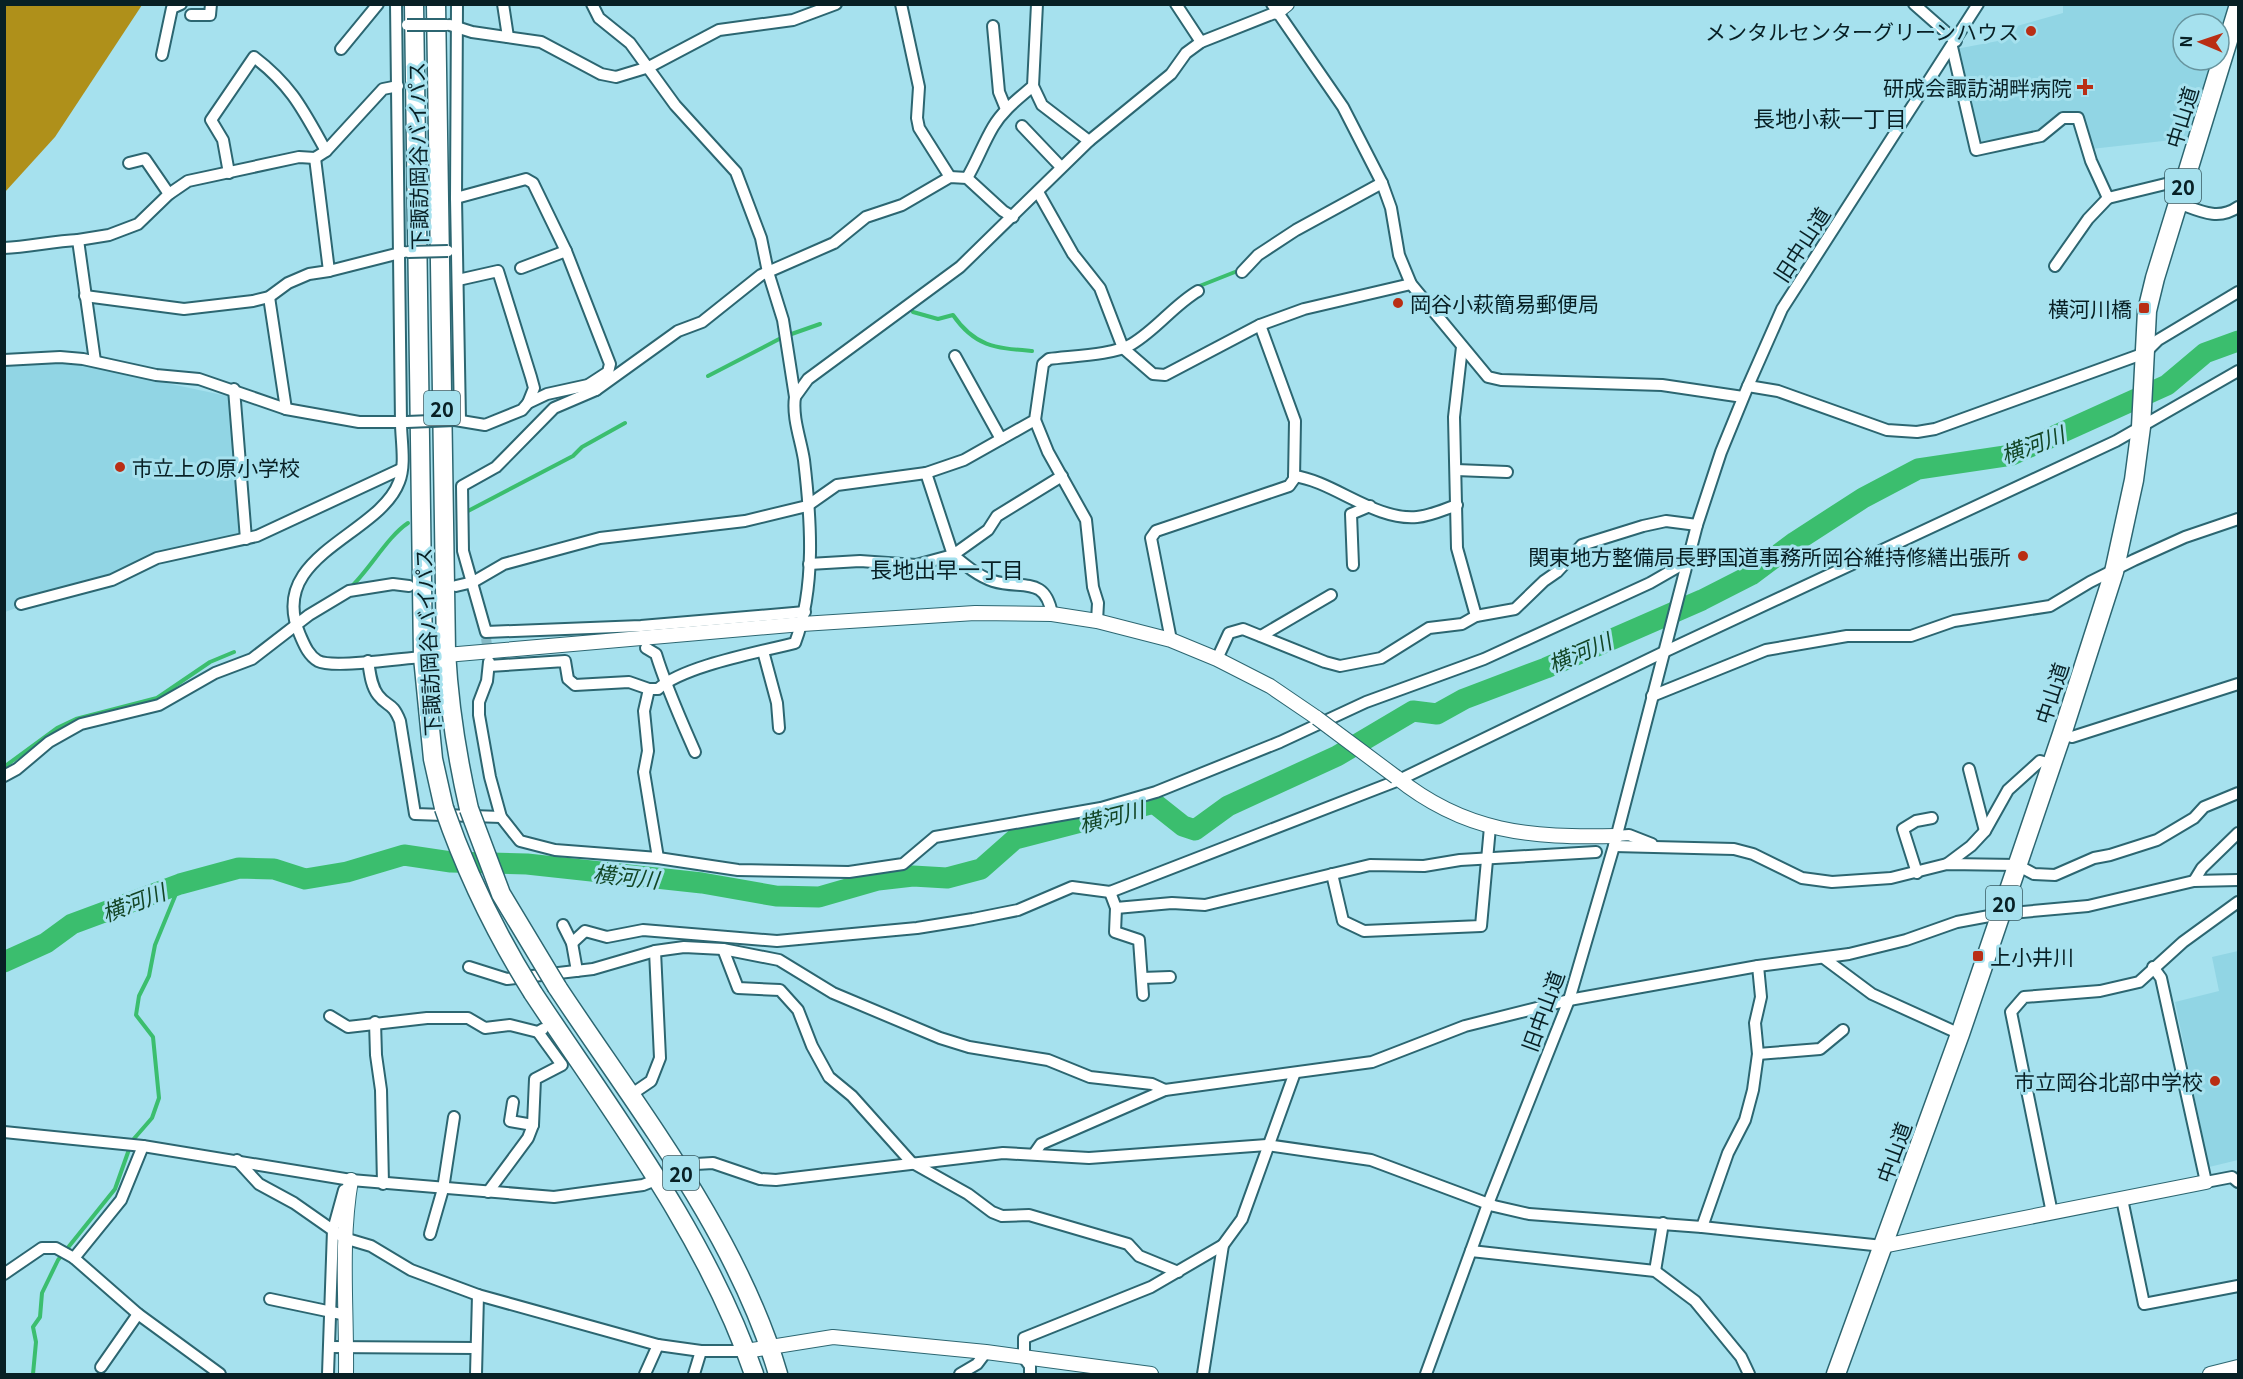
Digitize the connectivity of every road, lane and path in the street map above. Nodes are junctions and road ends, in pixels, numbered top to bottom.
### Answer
1 (181, 4) edge
2 (212, 4) edge
3 (378, 4) edge
4 (396, 4) edge
5 (414, 4) edge
6 (436, 4) edge
7 (457, 4) edge
8 (503, 4) edge
9 (592, 4) edge
10 (836, 4) edge
11 (901, 4) edge
12 (1037, 4) edge
13 (1176, 4) edge
14 (1914, 4) edge
15 (1978, 4) edge
16 (1279, 7) edge
17 (2238, 8) edge
18 (190, 15) dead end
19 (402, 25) junction
20 (451, 26) junction
21 (993, 26) dead end
22 (508, 37) junction
23 (1201, 42) junction
24 (1954, 44) junction
25 (341, 49) dead end
26 (162, 55) dead end
27 (649, 67) junction
28 (398, 86) junction
29 (1033, 86) junction
30 (1006, 108) junction
31 (1022, 126) dead end
32 (1089, 141) junction
33 (326, 151) junction
34 (315, 158) junction
35 (129, 163) dead end
36 (1061, 167) junction
37 (229, 173) junction
38 (950, 177) junction
39 (967, 178) junction
40 (2186, 179) junction
41 (1382, 183) junction
42 (1038, 192) junction
43 (169, 194) junction
44 (456, 198) junction
45 (2108, 198) junction
46 (2178, 204) junction
47 (2238, 207) edge
48 (1013, 217) junction
49 (78, 240) junction
50 (4, 248) edge
51 (453, 250) junction
52 (566, 251) junction
53 (404, 252) junction
54 (2055, 266) dead end
55 (521, 268) dead end
56 (329, 272) junction
57 (768, 272) junction
58 (1242, 272) dead end
59 (458, 280) junction
60 (1411, 284) junction
61 (1198, 291) dead end
62 (2238, 292) edge
63 (85, 296) junction
64 (269, 297) junction
65 (1260, 325) junction
66 (1462, 347) junction
67 (1123, 348) junction
68 (955, 356) dead end
69 (4, 360) edge
70 (2145, 360) junction
71 (95, 361) junction
72 (2238, 371) edge
73 (1748, 386) junction
74 (592, 388) junction
75 (234, 389) junction
76 (795, 397) junction
77 (1743, 397) junction
78 (528, 403) junction
79 (286, 409) junction
80 (458, 420) junction
81 (1035, 420) junction
82 (404, 422) junction
83 (2142, 425) junction
84 (1001, 439) junction
85 (401, 469) junction
86 (1456, 470) junction
87 (1507, 472) dead end
88 (926, 473) junction
89 (1062, 476) junction
90 (1294, 476) junction
91 (1457, 505) junction
92 (807, 506) junction
93 (1370, 506) junction
94 (2238, 519) edge
95 (1697, 525) junction
96 (246, 539) junction
97 (952, 555) junction
98 (1689, 563) junction
99 (809, 564) junction
100 (1353, 565) dead end
101 (2114, 572) junction
102 (473, 582) junction
103 (409, 586) dead end
104 (456, 586) dead end
105 (1331, 595) dead end
106 (21, 604) dead end
107 (1052, 614) junction
108 (1476, 616) junction
109 (804, 618) junction
110 (1097, 621) junction
111 (297, 627) junction
112 (1261, 636) junction
113 (1171, 640) junction
114 (646, 648) dead end
115 (1667, 648) junction
116 (763, 651) junction
117 (446, 652) junction
118 (423, 657) junction
119 (1217, 658) junction
120 (368, 661) junction
121 (665, 683) junction
122 (2238, 684) edge
123 (649, 689) junction
124 (1652, 696) junction
125 (779, 728) dead end
126 (2062, 734) junction
127 (695, 752) dead end
128 (2051, 764) junction
129 (1969, 769) dead end
130 (4, 776) edge
131 (1397, 778) junction
132 (2238, 793) edge
133 (501, 818) junction
134 (1932, 818) dead end
135 (1490, 827) junction
136 (1985, 831) junction
137 (2238, 833) edge
138 (1615, 841) junction
139 (1596, 852) dead end
140 (658, 858) junction
141 (1487, 858) junction
142 (1947, 864) junction
143 (2017, 865) junction
144 (1917, 873) junction
145 (1332, 874) junction
146 (2238, 880) edge
147 (2194, 882) junction
148 (1110, 892) junction
149 (2238, 902) edge
150 (1116, 908) junction
151 (2000, 914) junction
152 (563, 925) dead end
153 (572, 943) junction
154 (723, 949) junction
155 (655, 951) junction
156 (1825, 959) junction
157 (1758, 966) junction
158 (470, 967) dead end
159 (2152, 967) junction
160 (576, 971) junction
161 (1170, 977) dead end
162 (1142, 978) junction
163 (1143, 995) dead end
164 (1569, 999) junction
165 (330, 1016) dead end
166 (375, 1022) junction
167 (546, 1028) junction
168 (1843, 1030) dead end
169 (1960, 1034) junction
170 (1758, 1054) junction
171 (1294, 1075) junction
172 (1165, 1090) junction
173 (629, 1096) junction
174 (513, 1102) dead end
175 (454, 1117) dead end
176 (533, 1125) junction
177 (4, 1132) edge
178 (1267, 1145) junction
179 (143, 1146) junction
180 (1034, 1154) junction
181 (236, 1160) junction
182 (911, 1162) junction
183 (678, 1169) junction
184 (655, 1178) junction
185 (349, 1180) junction
186 (2206, 1182) junction
187 (2238, 1182) edge
188 (383, 1184) junction
189 (443, 1189) junction
190 (489, 1192) junction
191 (2122, 1199) junction
192 (1488, 1204) junction
193 (2052, 1213) junction
194 (1663, 1224) junction
195 (1702, 1227) junction
196 (338, 1234) junction
197 (430, 1234) dead end
198 (1223, 1245) junction
199 (1883, 1246) junction
200 (1471, 1251) junction
201 (74, 1258) junction
202 (1655, 1271) junction
203 (1178, 1272) junction
204 (4, 1274) edge
205 (2238, 1286) edge
206 (478, 1294) junction
207 (270, 1299) dead end
208 (330, 1311) junction
209 (138, 1314) junction
210 (346, 1315) junction
211 (658, 1345) junction
212 (346, 1346) junction
213 (329, 1347) junction
214 (770, 1347) junction
215 (476, 1348) junction
216 (746, 1351) junction
217 (701, 1352) junction
218 (986, 1352) junction
219 (1024, 1358) junction
220 (100, 1367) dead end
221 (2238, 1367) edge
222 (220, 1374) edge
223 (328, 1374) edge
224 (346, 1374) edge
225 (476, 1374) edge
226 (645, 1374) edge
227 (694, 1374) edge
228 (754, 1374) edge
229 (778, 1374) edge
230 (960, 1374) edge
231 (1030, 1374) edge
232 (1151, 1374) edge
233 (1203, 1374) edge
234 (1426, 1374) edge
235 (1749, 1374) edge
236 (1836, 1374) edge
237 (2210, 1374) edge

1 - 26 street
2 - 18 street
3 - 25 street
4 - 19 street
5 - 118 highway, 下諏訪岡谷バイパス / 20
6 - 117 highway, 下諏訪岡谷バイパス / 20
7 - 20 street
8 - 22 street
9 - 27 street
10 - 27 street
11 - 38 street
12 - 29 street
13 - 23 street
14 - 24 street
15 - 24 street, 旧中山道
16 - 23 street
16 - 41 street
17 - 40 highway, 中山道 / 20
19 - 20 street, bridge
19 - 28 street
20 - 22 street
20 - 44 street
21 - 30 street
22 - 27 street
23 - 32 street
24 - 45 street
24 - 73 street, 旧中山道
27 - 57 street
28 - 33 street
28 - 53 street
29 - 30 street
29 - 32 street
30 - 39 street
31 - 36 street
32 - 36 street
33 - 34 street
33 - 37 street
34 - 37 street
34 - 56 street
35 - 43 street
36 - 42 street
37 - 43 street
38 - 39 street
38 - 57 street
39 - 48 street
40 - 45 street
40 - 46 highway, 中山道 / 20
41 - 58 street
41 - 60 street
42 - 48 street
42 - 67 street
43 - 49 street
44 - 51 street
44 - 52 street
45 - 54 street
46 - 47 street
46 - 70 highway, 中山道 / 20
48 - 76 street
49 - 50 street
49 - 63 street
51 - 53 street, bridge
51 - 59 street
52 - 55 street
52 - 74 street
53 - 56 street
53 - 82 street
56 - 64 street
57 - 74 street
57 - 76 street
59 - 78 street
59 - 80 street
60 - 65 street
60 - 66 street
61 - 67 street
62 - 70 street
63 - 64 street
63 - 71 street
64 - 79 street
65 - 67 street
65 - 90 street
66 - 77 street
66 - 86 street
67 - 81 street
68 - 84 street
69 - 71 street
70 - 73 street
70 - 83 highway, 中山道 / 20
71 - 75 street
72 - 83 street
73 - 77 street, 旧中山道
74 - 78 street
74 - 102 street
75 - 79 street
75 - 96 street
76 - 92 street
77 - 95 street, 旧中山道
78 - 80 street
79 - 82 street
80 - 82 street, bridge
81 - 84 street
81 - 89 street
82 - 85 street
83 - 101 highway, 中山道 / 20
83 - 115 street
84 - 88 street
85 - 96 street
85 - 111 street
86 - 87 street
86 - 91 street
88 - 92 street
88 - 97 street
89 - 97 street
89 - 110 street
90 - 93 street
90 - 113 street
91 - 93 street
91 - 108 street
92 - 99 street
92 - 102 street
93 - 100 street
94 - 101 street
95 - 98 street, 旧中山道
95 - 108 street
96 - 106 street
97 - 99 street
97 - 107 street
98 - 115 street, 旧中山道
98 - 140 street
99 - 109 street
101 - 124 street
101 - 126 highway, 中山道 / 20
102 - 104 street
102 - 109 street
103 - 111 street
105 - 112 street
107 - 109 street
107 - 110 street
108 - 112 street
109 - 116 street
109 - 117 street
110 - 113 street
111 - 120 street
111 - 130 street
112 - 119 street
113 - 119 street
114 - 121 street
115 - 124 street, 旧中山道
115 - 131 street
116 - 121 street
116 - 125 street
117 - 118 street
117 - 173 highway, 下諏訪岡谷バイパス / 20, bridge
118 - 120 street
118 - 167 highway, 下諏訪岡谷バイパス / 20, bridge
119 - 131 street, bridge
120 - 133 street
121 - 123 street
121 - 127 street
122 - 126 street
123 - 133 street
123 - 140 street
124 - 138 street, 旧中山道
126 - 128 highway, 中山道 / 20
128 - 136 street
128 - 143 highway, 中山道 / 20
129 - 136 street
131 - 135 street
131 - 148 street
132 - 143 street
133 - 140 street
134 - 144 street
135 - 138 street
135 - 141 street
136 - 142 street
137 - 147 street
138 - 144 street
138 - 164 street, 旧中山道
139 - 141 street
141 - 145 street
141 - 145 street
142 - 143 street
142 - 144 street
143 - 151 highway, 中山道 / 20
145 - 150 street
146 - 147 street
147 - 151 street
148 - 150 street
148 - 153 street
149 - 159 street
150 - 162 street
151 - 156 street
151 - 169 highway, 中山道 / 20
152 - 153 street
153 - 160 street
154 - 155 street
154 - 172 street
154 - 182 street
155 - 160 street
155 - 173 street
156 - 157 street
156 - 169 street
157 - 164 street
157 - 170 street
158 - 160 street
159 - 186 street
159 - 193 street
161 - 162 street
162 - 163 street
164 - 171 street
164 - 192 street, 旧中山道
165 - 166 street
166 - 167 street
166 - 188 street
167 - 176 street
167 - 184 highway, 下諏訪岡谷バイパス / 20
168 - 170 street
169 - 199 highway, 中山道 / 20
170 - 195 street
171 - 172 street
171 - 178 street
172 - 180 street
173 - 183 highway, 下諏訪岡谷バイパス / 20
174 - 176 street
175 - 189 street
176 - 190 street
177 - 179 street
178 - 180 street
178 - 192 street
178 - 198 street
179 - 181 street
179 - 201 street
180 - 182 street
181 - 185 street
181 - 196 street
182 - 183 street
182 - 203 street
183 - 184 street
183 - 214 highway, 下諏訪岡谷バイパス / 20
184 - 190 street
184 - 216 highway, 下諏訪岡谷バイパス / 20
185 - 188 street
185 - 196 street
186 - 187 street
186 - 191 street
188 - 189 street
189 - 190 street
189 - 197 street
191 - 193 street
191 - 205 street
192 - 194 street
192 - 200 street, 旧中山道
193 - 199 street
194 - 195 street
194 - 202 street
195 - 199 street
196 - 206 street
196 - 208 street
196 - 210 street
198 - 203 street
198 - 233 street
199 - 236 highway, 中山道 / 20
200 - 202 street
200 - 234 street, 旧中山道
201 - 204 street
201 - 209 street
202 - 235 street
203 - 219 street
206 - 211 street
206 - 215 street
207 - 208 street
208 - 210 street
208 - 213 street
209 - 220 street
209 - 222 street
210 - 212 street
211 - 217 street
211 - 226 street
212 - 213 street
212 - 215 street
212 - 224 street
213 - 223 street
214 - 216 street
214 - 218 street
214 - 229 highway, 下諏訪岡谷バイパス / 20
215 - 225 street
216 - 217 street
216 - 228 highway, 下諏訪岡谷バイパス / 20
217 - 227 street
218 - 219 street
218 - 230 street
219 - 231 street
219 - 232 street
221 - 237 street

